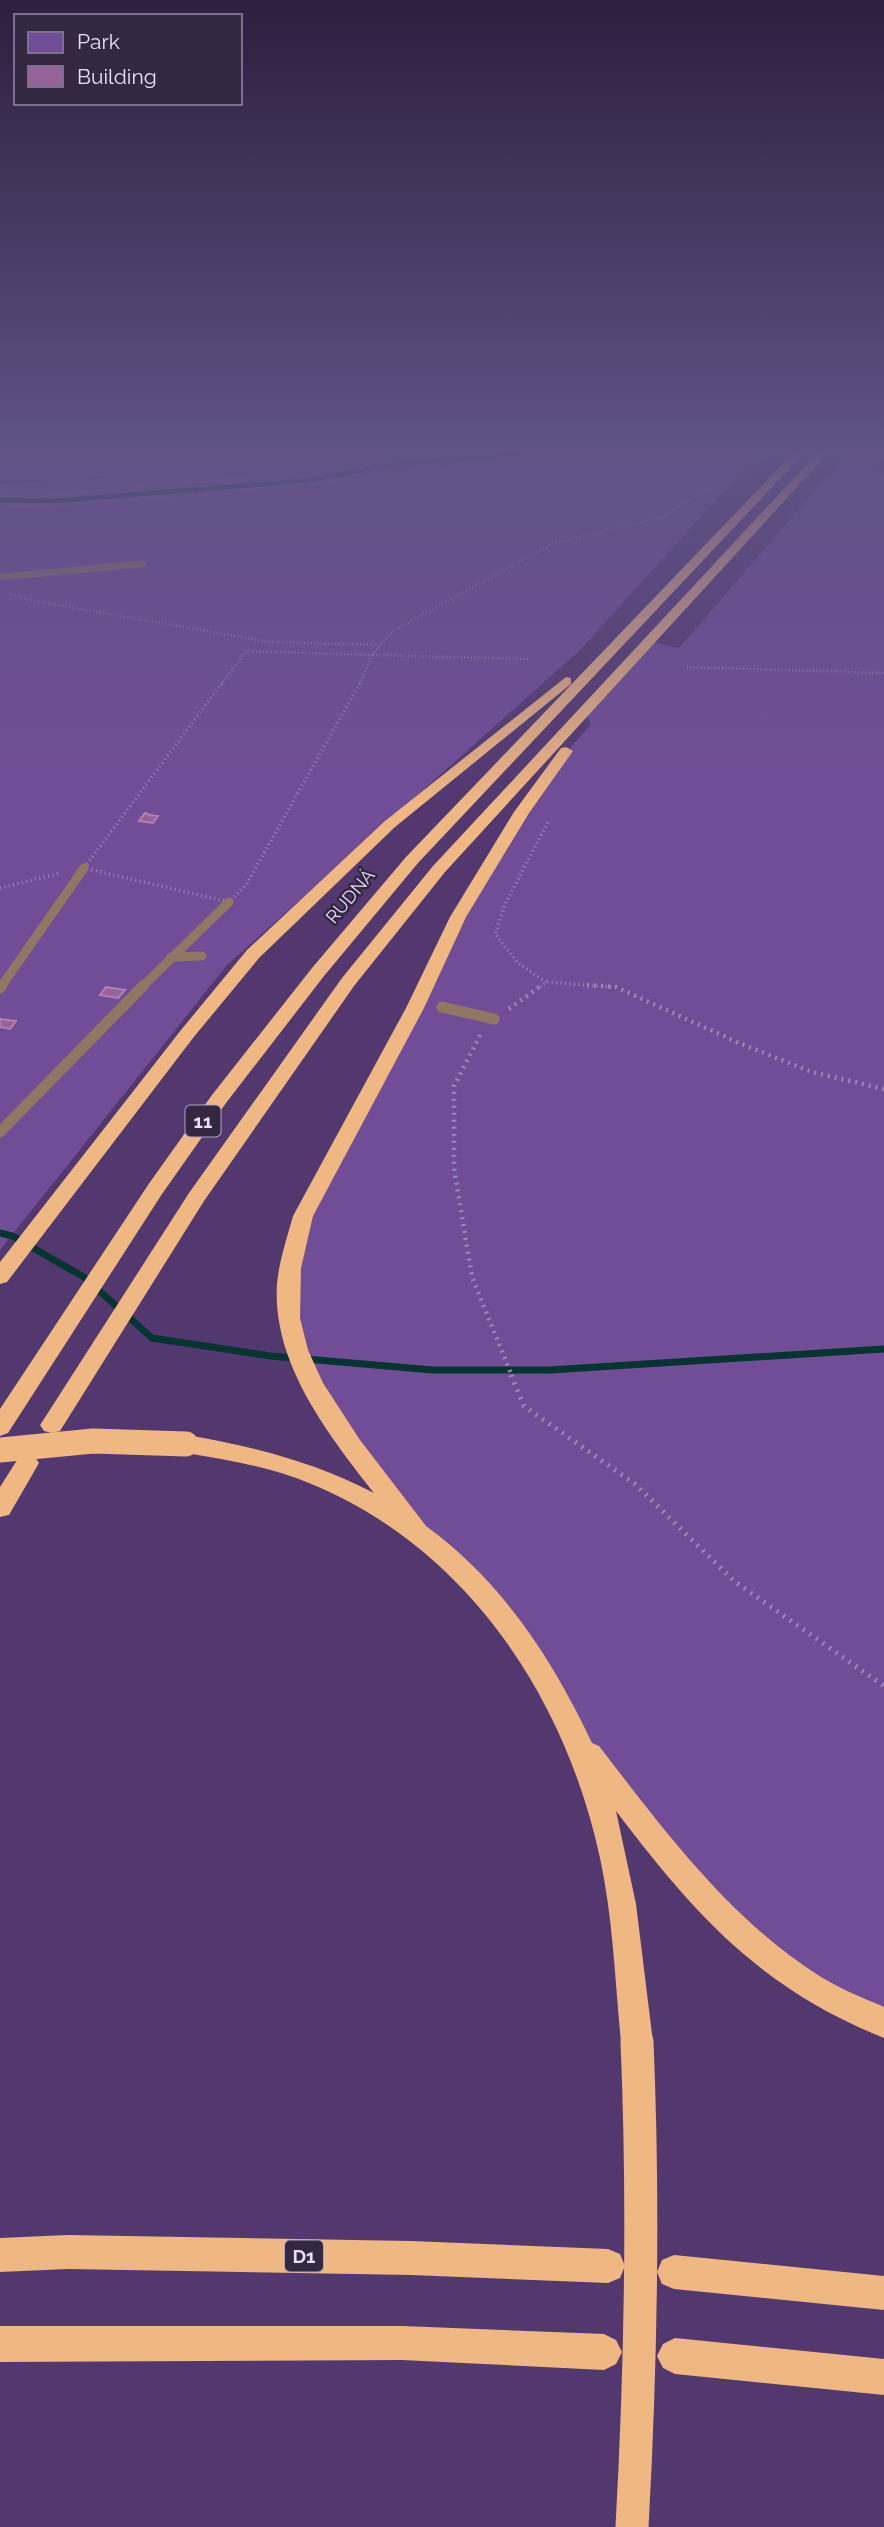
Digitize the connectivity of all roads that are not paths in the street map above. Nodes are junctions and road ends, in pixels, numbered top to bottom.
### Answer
1 (99, 568) edge
2 (689, 568) edge
3 (718, 568) edge
4 (0, 577) edge
5 (633, 627) junction
6 (586, 713) junction
7 (84, 868) road end
8 (229, 902) road end
9 (202, 956) dead end
10 (170, 957) junction
11 (0, 988) edge
12 (442, 1007) dead end
13 (494, 1019) road end
14 (0, 1132) edge
15 (0, 1277) edge
16 (52, 1425) dead end
17 (0, 1427) edge
18 (0, 1450) edge
19 (27, 1463) dead end
20 (0, 1508) edge
21 (415, 1529) junction
22 (574, 1735) junction
23 (884, 2023) edge
24 (0, 2255) edge
25 (608, 2266) dead end
26 (674, 2272) dead end
27 (884, 2293) edge
28 (0, 2344) edge
29 (604, 2352) dead end
30 (675, 2356) dead end
31 (884, 2377) edge
32 (632, 2527) edge

1 - 4 lane
2 - 5 highway, RUDNÁ / 11
3 - 6 highway, 11
5 - 15 highway
5 - 17 highway, RUDNÁ / 11
6 - 16 highway, 11
6 - 21 highway
7 - 11 lane
8 - 10 lane
9 - 10 lane
10 - 14 lane
12 - 13 lane
18 - 21 highway, bridge
19 - 20 highway
21 - 22 highway
22 - 23 highway
22 - 32 highway, bridge
24 - 25 highway, D1
26 - 27 highway
28 - 29 highway
30 - 31 highway

